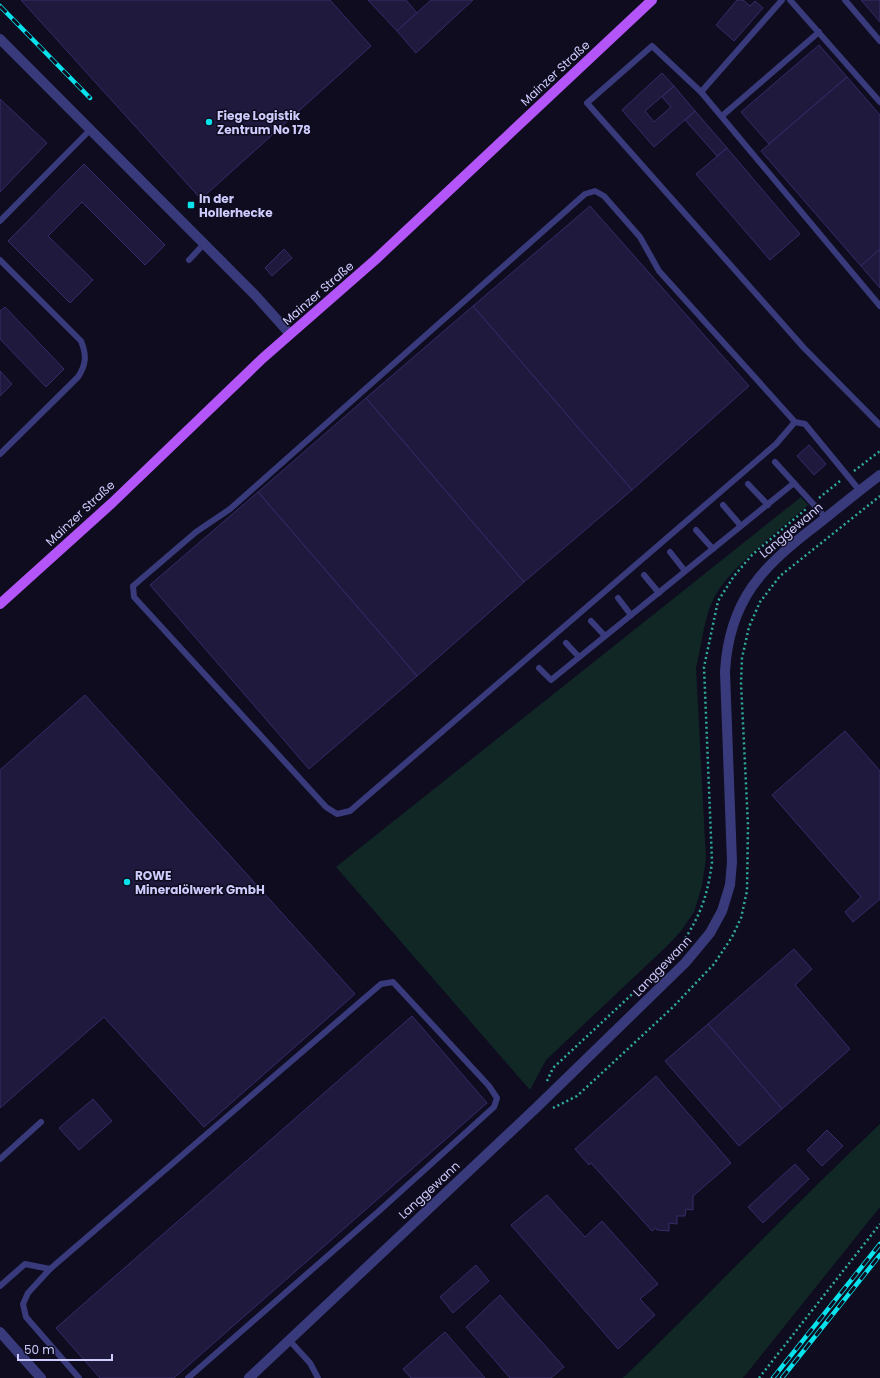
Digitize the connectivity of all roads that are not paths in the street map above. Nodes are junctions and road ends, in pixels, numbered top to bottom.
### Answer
1 (652, 0) edge
2 (782, 0) edge
3 (790, 0) edge
4 (845, 0) edge
5 (819, 32) junction
6 (0, 39) edge
7 (880, 41) edge
8 (701, 92) junction
9 (880, 102) edge
10 (722, 116) junction
11 (90, 130) junction
12 (0, 221) edge
13 (203, 245) junction
14 (0, 260) edge
15 (189, 260) dead end
16 (880, 306) edge
17 (290, 334) junction
18 (795, 422) junction
19 (880, 424) edge
20 (0, 454) edge
21 (775, 462) dead end
22 (880, 475) edge
23 (794, 483) junction
24 (748, 484) dead end
25 (860, 490) junction
26 (723, 505) dead end
27 (768, 505) junction
28 (826, 518) junction
29 (741, 526) junction
30 (696, 530) dead end
31 (713, 549) junction
32 (670, 552) dead end
33 (685, 571) junction
34 (644, 575) dead end
35 (658, 593) junction
36 (618, 598) dead end
37 (0, 604) edge
38 (631, 615) junction
39 (591, 621) dead end
40 (605, 636) junction
41 (566, 643) dead end
42 (579, 657) junction
43 (539, 668) dead end
44 (40, 1122) dead end
45 (0, 1158) edge
46 (50, 1269) junction
47 (0, 1286) edge
48 (0, 1332) edge
49 (289, 1340) junction
50 (41, 1378) edge
51 (80, 1378) edge
52 (188, 1378) edge
53 (248, 1378) edge
54 (318, 1378) edge

1 - 17 main road, Mainzer Straße
2 - 8 lane
3 - 5 lane
4 - 7 lane
5 - 9 lane
5 - 10 lane
6 - 11 street
8 - 10 lane
8 - 19 lane
10 - 16 lane
11 - 12 lane
11 - 13 street
13 - 15 lane
13 - 17 street
14 - 20 lane
17 - 37 main road, Mainzer Straße
18 - 18 lane
18 - 25 lane
21 - 23 lane
22 - 25 street, Langgewann
23 - 27 lane
23 - 28 lane
24 - 27 lane
25 - 28 street, Langgewann
26 - 29 lane
27 - 29 lane
28 - 49 street, Langgewann
29 - 31 lane
30 - 31 lane
31 - 33 lane
32 - 33 lane
33 - 35 lane
34 - 35 lane
35 - 38 lane
36 - 38 lane
38 - 40 lane
39 - 40 lane
40 - 42 lane
41 - 42 lane
42 - 43 lane
44 - 45 lane
46 - 47 lane
46 - 51 lane
46 - 52 lane
48 - 50 street
49 - 53 street, Langgewann
49 - 54 lane

